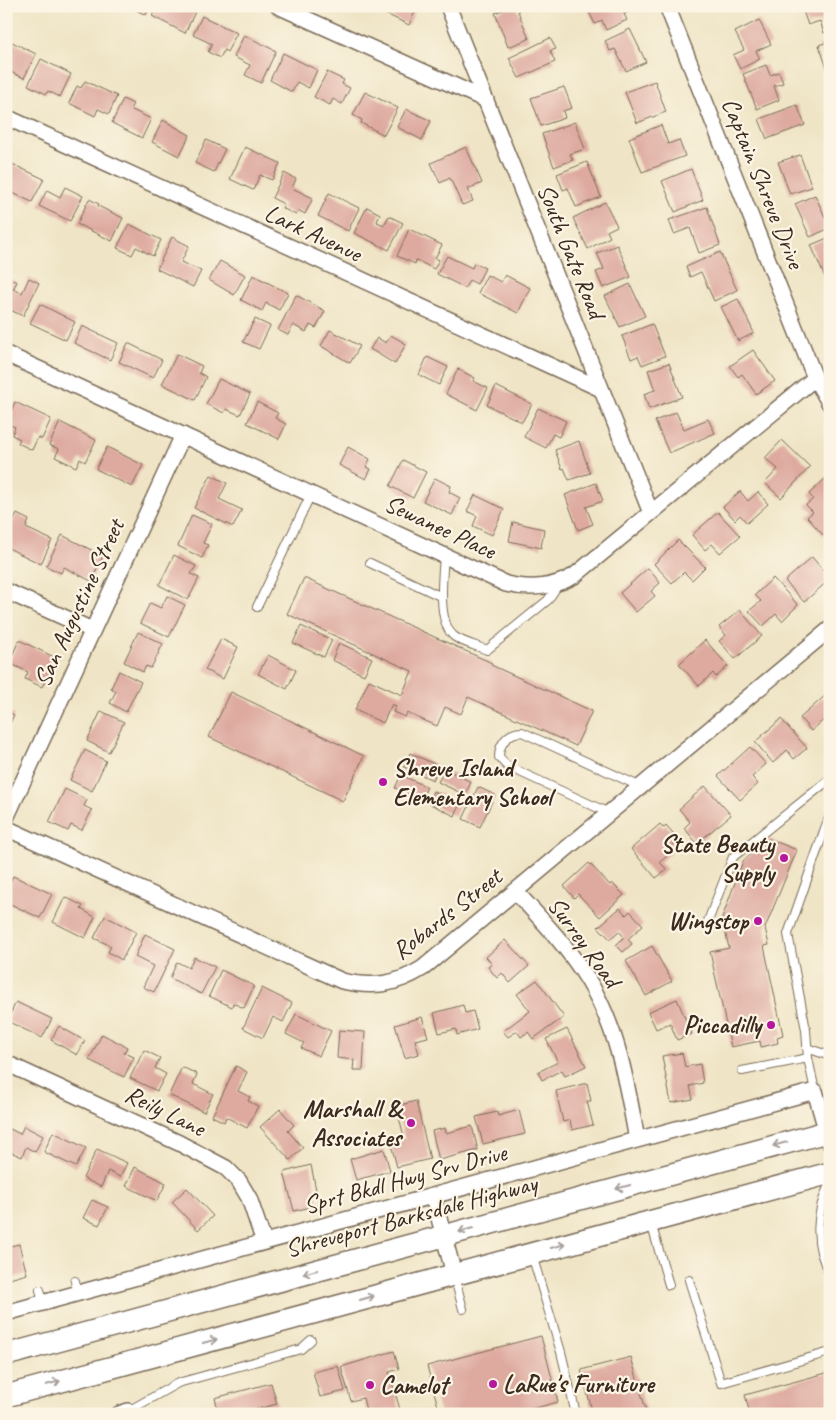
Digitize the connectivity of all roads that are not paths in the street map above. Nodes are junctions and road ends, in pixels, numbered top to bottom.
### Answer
1 (278, 6) edge
2 (448, 6) edge
3 (667, 6) edge
4 (486, 100) junction
5 (6, 117) edge
6 (6, 354) edge
7 (815, 378) junction
8 (600, 389) junction
9 (830, 404) edge
10 (183, 435) junction
11 (311, 494) junction
12 (651, 513) junction
13 (444, 555) junction
14 (370, 563) dead end
15 (558, 586) junction
16 (6, 590) edge
17 (442, 597) junction
18 (257, 606) dead end
19 (830, 629) edge
20 (92, 630) junction
21 (830, 779) edge
22 (641, 787) junction
23 (609, 813) junction
24 (830, 815) edge
25 (6, 818) edge
26 (6, 828) edge
27 (827, 832) edge
28 (515, 891) junction
29 (708, 921) dead end
30 (807, 1048) junction
31 (830, 1056) edge
32 (808, 1058) junction
33 (6, 1063) edge
34 (742, 1071) dead end
35 (815, 1091) junction
36 (829, 1135) edge
37 (637, 1140) junction
38 (830, 1173) edge
39 (830, 1183) edge
40 (433, 1196) junction
41 (651, 1221) junction
42 (444, 1236) junction
43 (264, 1242) junction
44 (531, 1253) junction
45 (830, 1273) edge
46 (454, 1274) junction
47 (689, 1280) dead end
48 (669, 1285) dead end
49 (464, 1309) dead end
50 (6, 1313) edge
51 (311, 1340) dead end
52 (830, 1352) edge
53 (6, 1355) edge
54 (6, 1396) edge
55 (123, 1413) edge
56 (576, 1414) edge

1 - 4 street
2 - 4 street, South Gate Road
3 - 7 street, Captain Shreve Drive
4 - 8 street, South Gate Road
5 - 8 street, Lark Avenue
6 - 10 street, Sewanee Place
7 - 9 street, Captain Shreve Drive
7 - 12 street
8 - 12 street, South Gate Road
10 - 11 street, Sewanee Place
10 - 20 street, San Augustine Street
11 - 13 street, Sewanee Place
11 - 18 lane
12 - 15 street
13 - 15 street, Sewanee Place
13 - 17 lane
14 - 17 lane
15 - 17 lane
16 - 20 street
19 - 22 street, Robards Street
20 - 25 street, San Augustine Street
21 - 29 lane
22 - 23 street, Robards Street
22 - 23 lane
23 - 28 street, Robards Street
24 - 27 lane
26 - 28 street, Robards Street
27 - 30 lane
28 - 37 street, Surrey Road
30 - 31 lane
30 - 32 lane
32 - 34 lane
32 - 35 lane
33 - 43 street, Reily Lane
35 - 36 street
35 - 37 street, Sprt Bkdl Hwy Srv Drive
36 -> 42 main road, Shreveport Barksdale Highway
37 - 40 street, Sprt Bkdl Hwy Srv Drive
38 - 41 main road
39 - 45 lane
40 - 42 street
40 - 43 street, Sprt Bkdl Hwy Srv Drive
44 -> 41 main road
41 - 48 lane
42 - 46 street
42 -> 53 main road, Shreveport Barksdale Highway
43 - 50 street, Sprt Bkdl Hwy Srv Drive
44 - 46 main road
44 - 56 lane
46 - 49 lane
54 -> 46 main road
47 - 52 lane
51 - 55 lane

